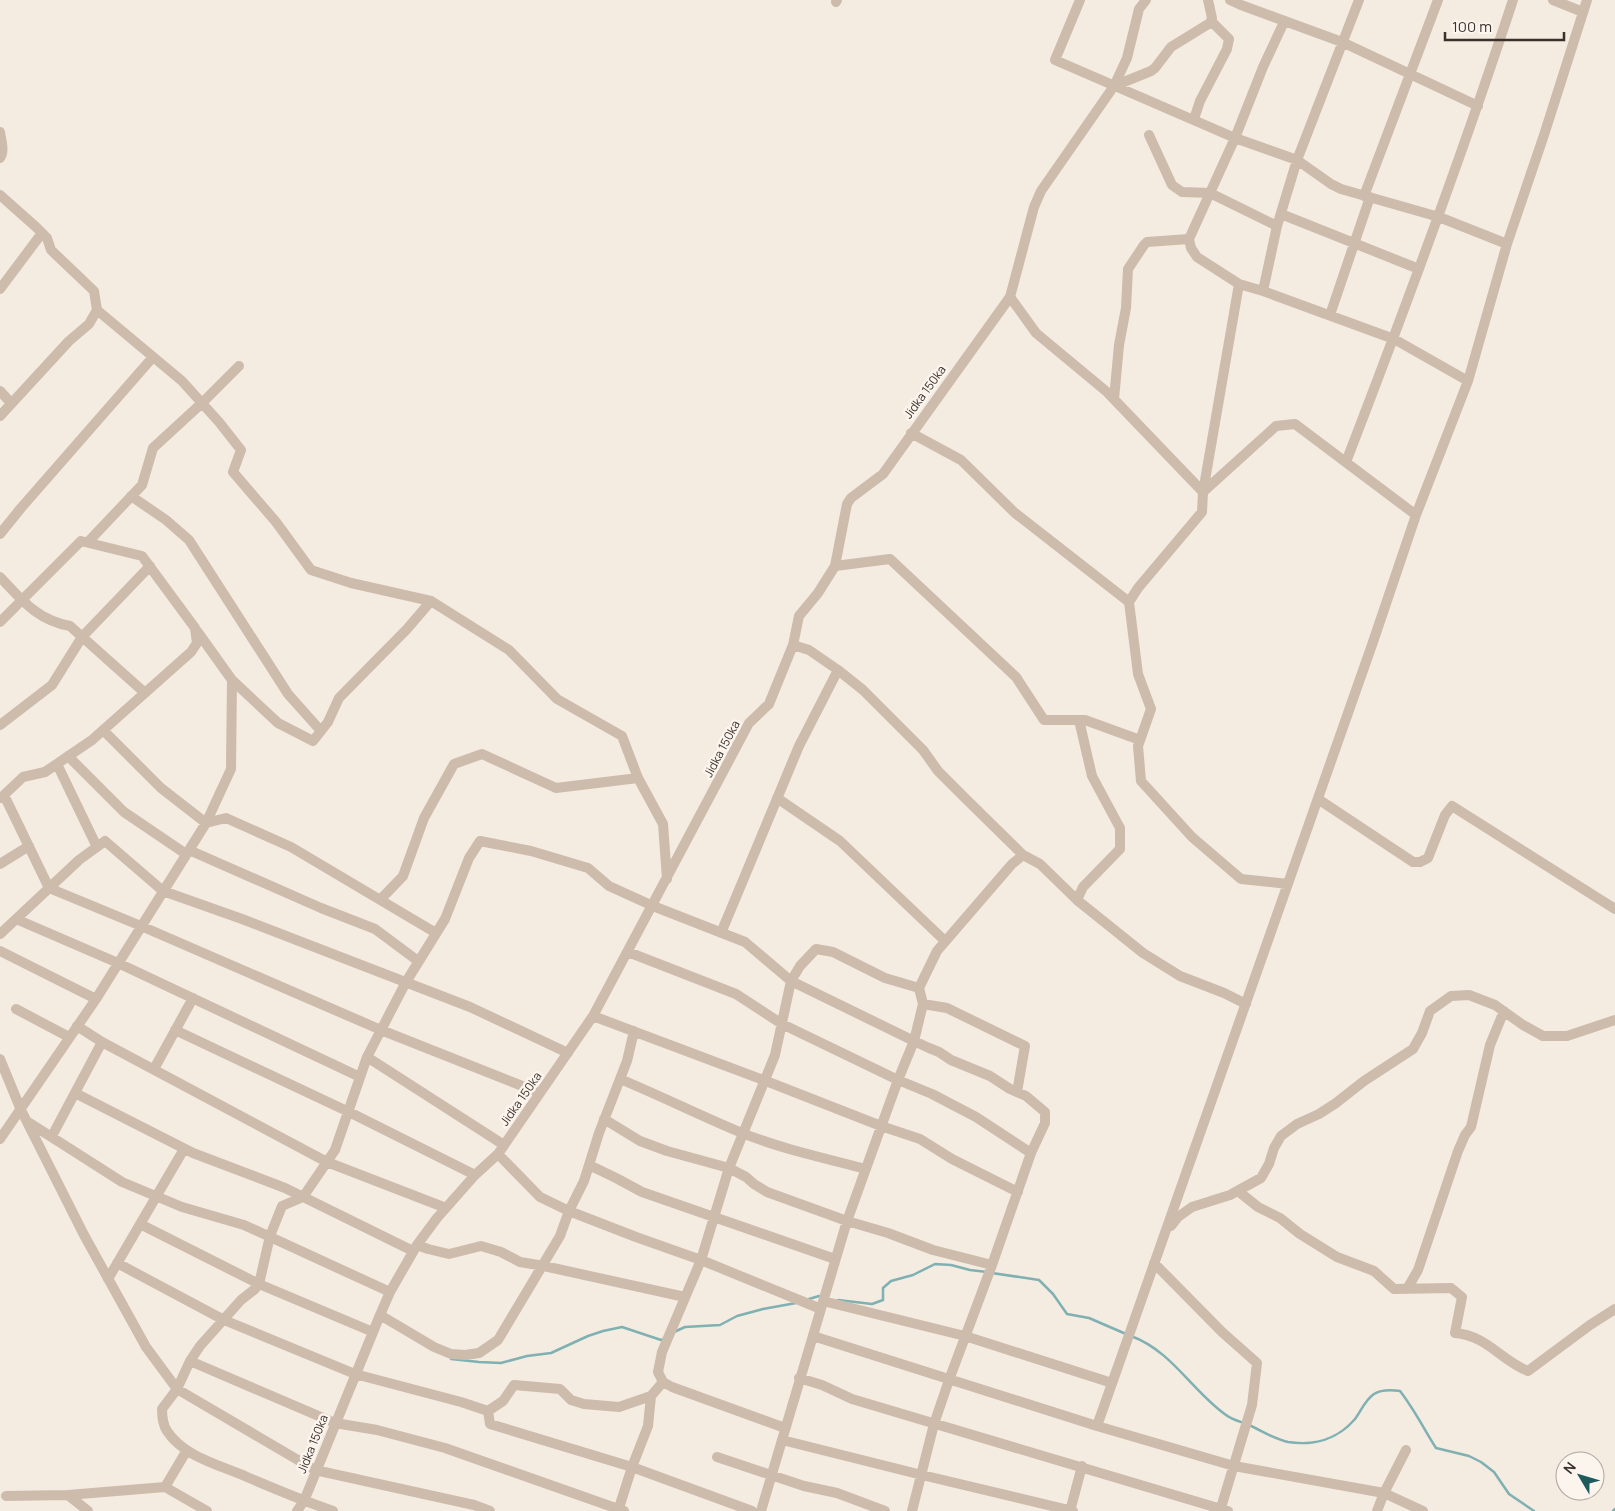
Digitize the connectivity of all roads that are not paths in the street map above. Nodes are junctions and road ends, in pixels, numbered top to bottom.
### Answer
1 (1080, 0) edge
2 (1146, 0) edge
3 (1208, 0) edge
4 (1230, 0) edge
5 (1359, 0) edge
6 (1438, 0) edge
7 (1513, 0) edge
8 (1553, 0) edge
9 (1587, 0) edge
10 (1583, 12) junction
11 (1211, 21) junction
12 (1284, 22) junction
13 (1342, 42) junction
14 (1410, 74) junction
15 (1114, 86) junction
16 (1478, 106) junction
17 (1194, 119) junction
18 (0, 132) edge
19 (1149, 135) dead end
20 (1235, 138) junction
21 (0, 158) edge
22 (1297, 160) junction
23 (1210, 193) junction
24 (0, 194) edge
25 (1367, 196) junction
26 (1281, 214) junction
27 (1439, 217) junction
28 (1277, 226) junction
29 (42, 233) junction
30 (1188, 239) junction
31 (1354, 244) junction
32 (1507, 244) junction
33 (1419, 269) junction
34 (1239, 284) junction
35 (0, 289) edge
36 (1263, 291) junction
37 (1010, 298) junction
38 (97, 310) junction
39 (1330, 315) junction
40 (1394, 339) junction
41 (153, 357) junction
42 (239, 366) dead end
43 (1468, 380) junction
44 (0, 391) edge
45 (1114, 399) junction
46 (11, 402) junction
47 (202, 403) junction
48 (0, 416) edge
49 (911, 433) junction
50 (1346, 462) junction
51 (1203, 492) junction
52 (131, 496) junction
53 (1416, 515) junction
54 (0, 534) edge
55 (88, 542) junction
56 (150, 566) junction
57 (835, 566) junction
58 (0, 577) edge
59 (23, 600) junction
60 (431, 601) junction
61 (1129, 602) junction
62 (0, 622) edge
63 (194, 628) junction
64 (82, 637) junction
65 (793, 645) junction
66 (838, 670) junction
67 (232, 680) junction
68 (145, 693) junction
69 (1079, 720) junction
70 (0, 725) edge
71 (103, 730) junction
72 (321, 731) junction
73 (1140, 740) junction
74 (68, 756) junction
75 (57, 764) junction
76 (638, 778) junction
77 (2, 796) edge
78 (778, 798) junction
79 (1318, 800) junction
80 (206, 823) junction
81 (29, 846) junction
82 (98, 847) junction
83 (188, 852) junction
84 (1023, 856) junction
85 (0, 864) edge
86 (667, 880) junction
87 (1288, 884) junction
88 (49, 888) junction
89 (163, 892) junction
90 (380, 900) junction
91 (1077, 900) junction
92 (653, 906) junction
93 (1615, 909) edge
94 (16, 919) junction
95 (142, 926) junction
96 (436, 933) junction
97 (721, 933) junction
98 (0, 934) edge
99 (945, 941) junction
100 (0, 952) edge
101 (628, 952) junction
102 (418, 961) junction
103 (118, 963) junction
104 (791, 981) junction
105 (406, 982) junction
106 (919, 988) junction
107 (193, 998) junction
108 (96, 999) junction
109 (923, 1004) junction
110 (1246, 1004) junction
111 (16, 1009) dead end
112 (1504, 1011) junction
113 (594, 1016) junction
114 (1615, 1020) edge
115 (782, 1024) junction
116 (77, 1026) junction
117 (175, 1030) junction
118 (381, 1030) junction
119 (634, 1031) junction
120 (69, 1037) junction
121 (914, 1041) junction
122 (102, 1042) junction
123 (568, 1053) junction
124 (368, 1057) junction
125 (0, 1059) edge
126 (154, 1069) junction
127 (360, 1077) junction
128 (620, 1079) junction
129 (766, 1080) junction
130 (898, 1080) junction
131 (1017, 1092) junction
132 (75, 1093) junction
133 (540, 1093) junction
134 (21, 1110) junction
135 (348, 1112) junction
136 (604, 1119) junction
137 (27, 1121) junction
138 (881, 1126) junction
139 (743, 1133) junction
140 (52, 1136) junction
141 (0, 1139) edge
142 (184, 1148) junction
143 (501, 1149) junction
144 (1031, 1153) junction
145 (327, 1162) junction
146 (589, 1165) junction
147 (729, 1168) junction
148 (866, 1169) junction
149 (475, 1175) junction
150 (1238, 1191) junction
151 (1018, 1192) junction
152 (156, 1196) junction
153 (303, 1197) junction
154 (446, 1208) junction
155 (569, 1211) junction
156 (714, 1216) junction
157 (847, 1221) junction
158 (140, 1224) junction
159 (270, 1236) junction
160 (1164, 1237) junction
161 (415, 1248) junction
162 (836, 1259) junction
163 (701, 1260) junction
164 (117, 1263) junction
165 (1154, 1264) junction
166 (992, 1265) junction
167 (544, 1266) junction
168 (108, 1278) junction
169 (259, 1284) junction
170 (1407, 1290) junction
171 (390, 1292) junction
172 (685, 1297) junction
173 (822, 1305) junction
174 (1615, 1309) edge
175 (380, 1315) junction
176 (224, 1320) junction
177 (373, 1332) junction
178 (813, 1336) junction
179 (965, 1336) junction
180 (190, 1361) junction
181 (355, 1374) junction
182 (799, 1378) junction
183 (949, 1380) junction
184 (663, 1382) junction
185 (1112, 1383) junction
186 (176, 1389) junction
187 (651, 1396) junction
188 (488, 1411) junction
189 (334, 1423) junction
190 (934, 1424) junction
191 (1097, 1426) junction
192 (785, 1428) junction
193 (782, 1440) junction
194 (187, 1450) junction
195 (1406, 1450) dead end
196 (717, 1457) dead end
197 (1082, 1466) junction
198 (1234, 1466) junction
199 (632, 1467) junction
200 (315, 1470) junction
201 (772, 1475) junction
202 (922, 1475) junction
203 (166, 1487) junction
204 (1384, 1493) junction
205 (68, 1495) junction
206 (6, 1496) dead end
207 (304, 1501) junction
208 (473, 1508) edge
209 (620, 1510) edge
210 (1223, 1510) edge
211 (88, 1511) edge
212 (207, 1511) edge
213 (298, 1511) edge
214 (333, 1511) edge
215 (490, 1511) edge
216 (752, 1511) edge
217 (761, 1511) edge
218 (885, 1511) edge
219 (912, 1511) edge
220 (1071, 1511) edge
221 (1377, 1511) edge
222 (1423, 1511) edge

1 - 15 street
2 - 15 street, Jidka 150ka
3 - 11 street
4 - 12 street
5 - 13 street
6 - 14 street
7 - 16 street
8 - 10 street
9 - 10 street
10 - 32 street
11 - 15 street
11 - 17 street
12 - 13 street
12 - 20 street
13 - 14 street
13 - 22 street
14 - 16 street
14 - 25 street
15 - 17 street
15 - 37 street, Jidka 150ka
16 - 27 street
17 - 20 street
18 - 21 street
19 - 23 street
20 - 22 street
20 - 23 street
22 - 25 street
22 - 26 street
23 - 28 street
23 - 30 street
24 - 29 street
25 - 27 street
25 - 31 street
26 - 28 street
26 - 31 street
27 - 32 street
27 - 33 street
28 - 36 street
29 - 35 street
29 - 38 street
30 - 34 street
30 - 45 street
31 - 33 street
31 - 39 street
32 - 43 street
33 - 40 street
34 - 36 street
34 - 51 street
36 - 39 street
37 - 45 street
37 - 49 street, Jidka 150ka
38 - 41 street
38 - 46 street
39 - 40 street
40 - 43 street
40 - 50 street
41 - 47 street
41 - 54 street
42 - 47 street
43 - 53 street
44 - 46 street
45 - 51 street
46 - 48 street
47 - 52 street
47 - 60 street
49 - 57 street, Jidka 150ka
49 - 61 street
50 - 51 street
50 - 53 street
51 - 61 street
52 - 55 street
52 - 72 street
53 - 79 street
55 - 56 street
55 - 59 street
56 - 63 street
56 - 64 street
57 - 65 street, Jidka 150ka
57 - 69 street
58 - 59 street
59 - 62 street
59 - 64 street
60 - 72 street
60 - 76 street
61 - 73 street
63 - 67 street
63 - 68 street
64 - 68 street
64 - 70 street
65 - 66 street
65 - 86 street, Jidka 150ka
66 - 78 street
66 - 84 street
67 - 72 street
67 - 80 street
68 - 71 street
69 - 73 street
69 - 91 street
71 - 74 street
71 - 80 street
73 - 87 street
74 - 75 street
74 - 83 street
75 - 77 street
75 - 82 street
76 - 86 street
76 - 90 street
77 - 81 street
78 - 97 street
78 - 99 street
79 - 87 street
79 - 93 street
80 - 83 street
80 - 90 street
81 - 85 street
81 - 88 street
82 - 88 street
82 - 89 street
83 - 89 street
83 - 102 street
84 - 91 street
84 - 99 street
86 - 92 street, Jidka 150ka
87 - 110 street
88 - 94 street
88 - 95 street
89 - 95 street
89 - 105 street
90 - 96 street
91 - 110 street
92 - 96 street
92 - 97 street
92 - 101 street, Jidka 150ka
94 - 98 street
94 - 103 street
95 - 103 street
95 - 118 street
96 - 102 street
97 - 104 street
99 - 106 street
100 - 108 street
101 - 113 street, Jidka 150ka
101 - 115 street
102 - 105 street
103 - 107 street
103 - 108 street
104 - 106 street
104 - 115 street
104 - 121 street
105 - 118 street
105 - 123 street
106 - 109 street
107 - 117 street
107 - 127 street
108 - 116 street
109 - 121 street
109 - 131 street
110 - 160 street
111 - 120 street
112 - 114 street
112 - 150 street
112 - 170 street
113 - 119 street
113 - 123 street, Jidka 150ka
115 - 129 street
115 - 130 street
116 - 120 street
116 - 122 street
117 - 126 street
117 - 135 street
118 - 124 street
118 - 133 street
119 - 128 street
119 - 129 street
120 - 134 street
121 - 130 street
121 - 131 street
122 - 126 street
122 - 132 street
123 - 133 street, Jidka 150ka
124 - 127 street
124 - 143 street
125 - 134 street
126 - 145 street
127 - 135 street
128 - 136 street
128 - 139 street
129 - 138 street
129 - 139 street
130 - 138 street
130 - 144 street
131 - 144 street
132 - 140 street
132 - 142 street
133 - 143 street, Jidka 150ka
134 - 137 street
134 - 141 street
135 - 145 street
135 - 149 street
136 - 146 street
136 - 147 street
137 - 140 street
137 - 168 street
138 - 148 street
138 - 151 street
139 - 147 street
139 - 148 street
140 - 152 street
142 - 152 street
142 - 153 street
143 - 149 street, Jidka 150ka
143 - 155 street
144 - 151 street
145 - 153 street
145 - 154 street
146 - 155 street
146 - 156 street
147 - 156 street
147 - 157 street
148 - 157 street
149 - 154 street, Jidka 150ka
150 - 160 street
150 - 170 street
151 - 166 street
152 - 158 street
152 - 159 street
153 - 159 street
153 - 161 street
154 - 161 street, Jidka 150ka
155 - 163 street
155 - 167 street
156 - 162 street
156 - 163 street
157 - 162 street
157 - 166 street
158 - 164 street
158 - 169 street
159 - 169 street
159 - 171 street
160 - 165 street
161 - 167 street
161 - 171 street, Jidka 150ka
162 - 173 street
163 - 172 street
163 - 173 street
164 - 168 street
164 - 176 street
165 - 185 street
165 - 198 street
166 - 179 street
167 - 172 street
167 - 175 street
168 - 186 street
169 - 176 street
169 - 177 street
170 - 174 street
171 - 175 street, Jidka 150ka
172 - 184 street
173 - 178 street
173 - 179 street
175 - 177 street, Jidka 150ka
176 - 180 street
176 - 181 street
177 - 181 street, Jidka 150ka
178 - 182 street
178 - 183 street
179 - 183 street
179 - 185 street
180 - 186 street
180 - 189 street
181 - 188 street
181 - 189 street, Jidka 150ka
182 - 190 street
182 - 192 street
183 - 190 street
183 - 191 street
184 - 187 street
184 - 192 street
185 - 191 street
186 - 194 street
186 - 200 street
187 - 188 street
187 - 199 street
188 - 199 street
189 - 200 street, Jidka 150ka
189 - 209 street
190 - 197 street
190 - 202 street
191 - 198 street
192 - 193 street
193 - 201 street
193 - 202 street
194 - 203 street
194 - 207 street
195 - 204 street
196 - 201 street
197 - 210 street
197 - 220 street
198 - 204 street
198 - 210 street
199 - 209 street
199 - 216 street
200 - 207 street, Jidka 150ka
200 - 208 street
201 - 217 street
201 - 218 street
202 - 219 street
202 - 220 street
203 - 205 street
203 - 212 street
204 - 221 street
204 - 222 street
205 - 206 street
205 - 211 street
207 - 213 street, Jidka 150ka
207 - 214 street
208 - 215 street

